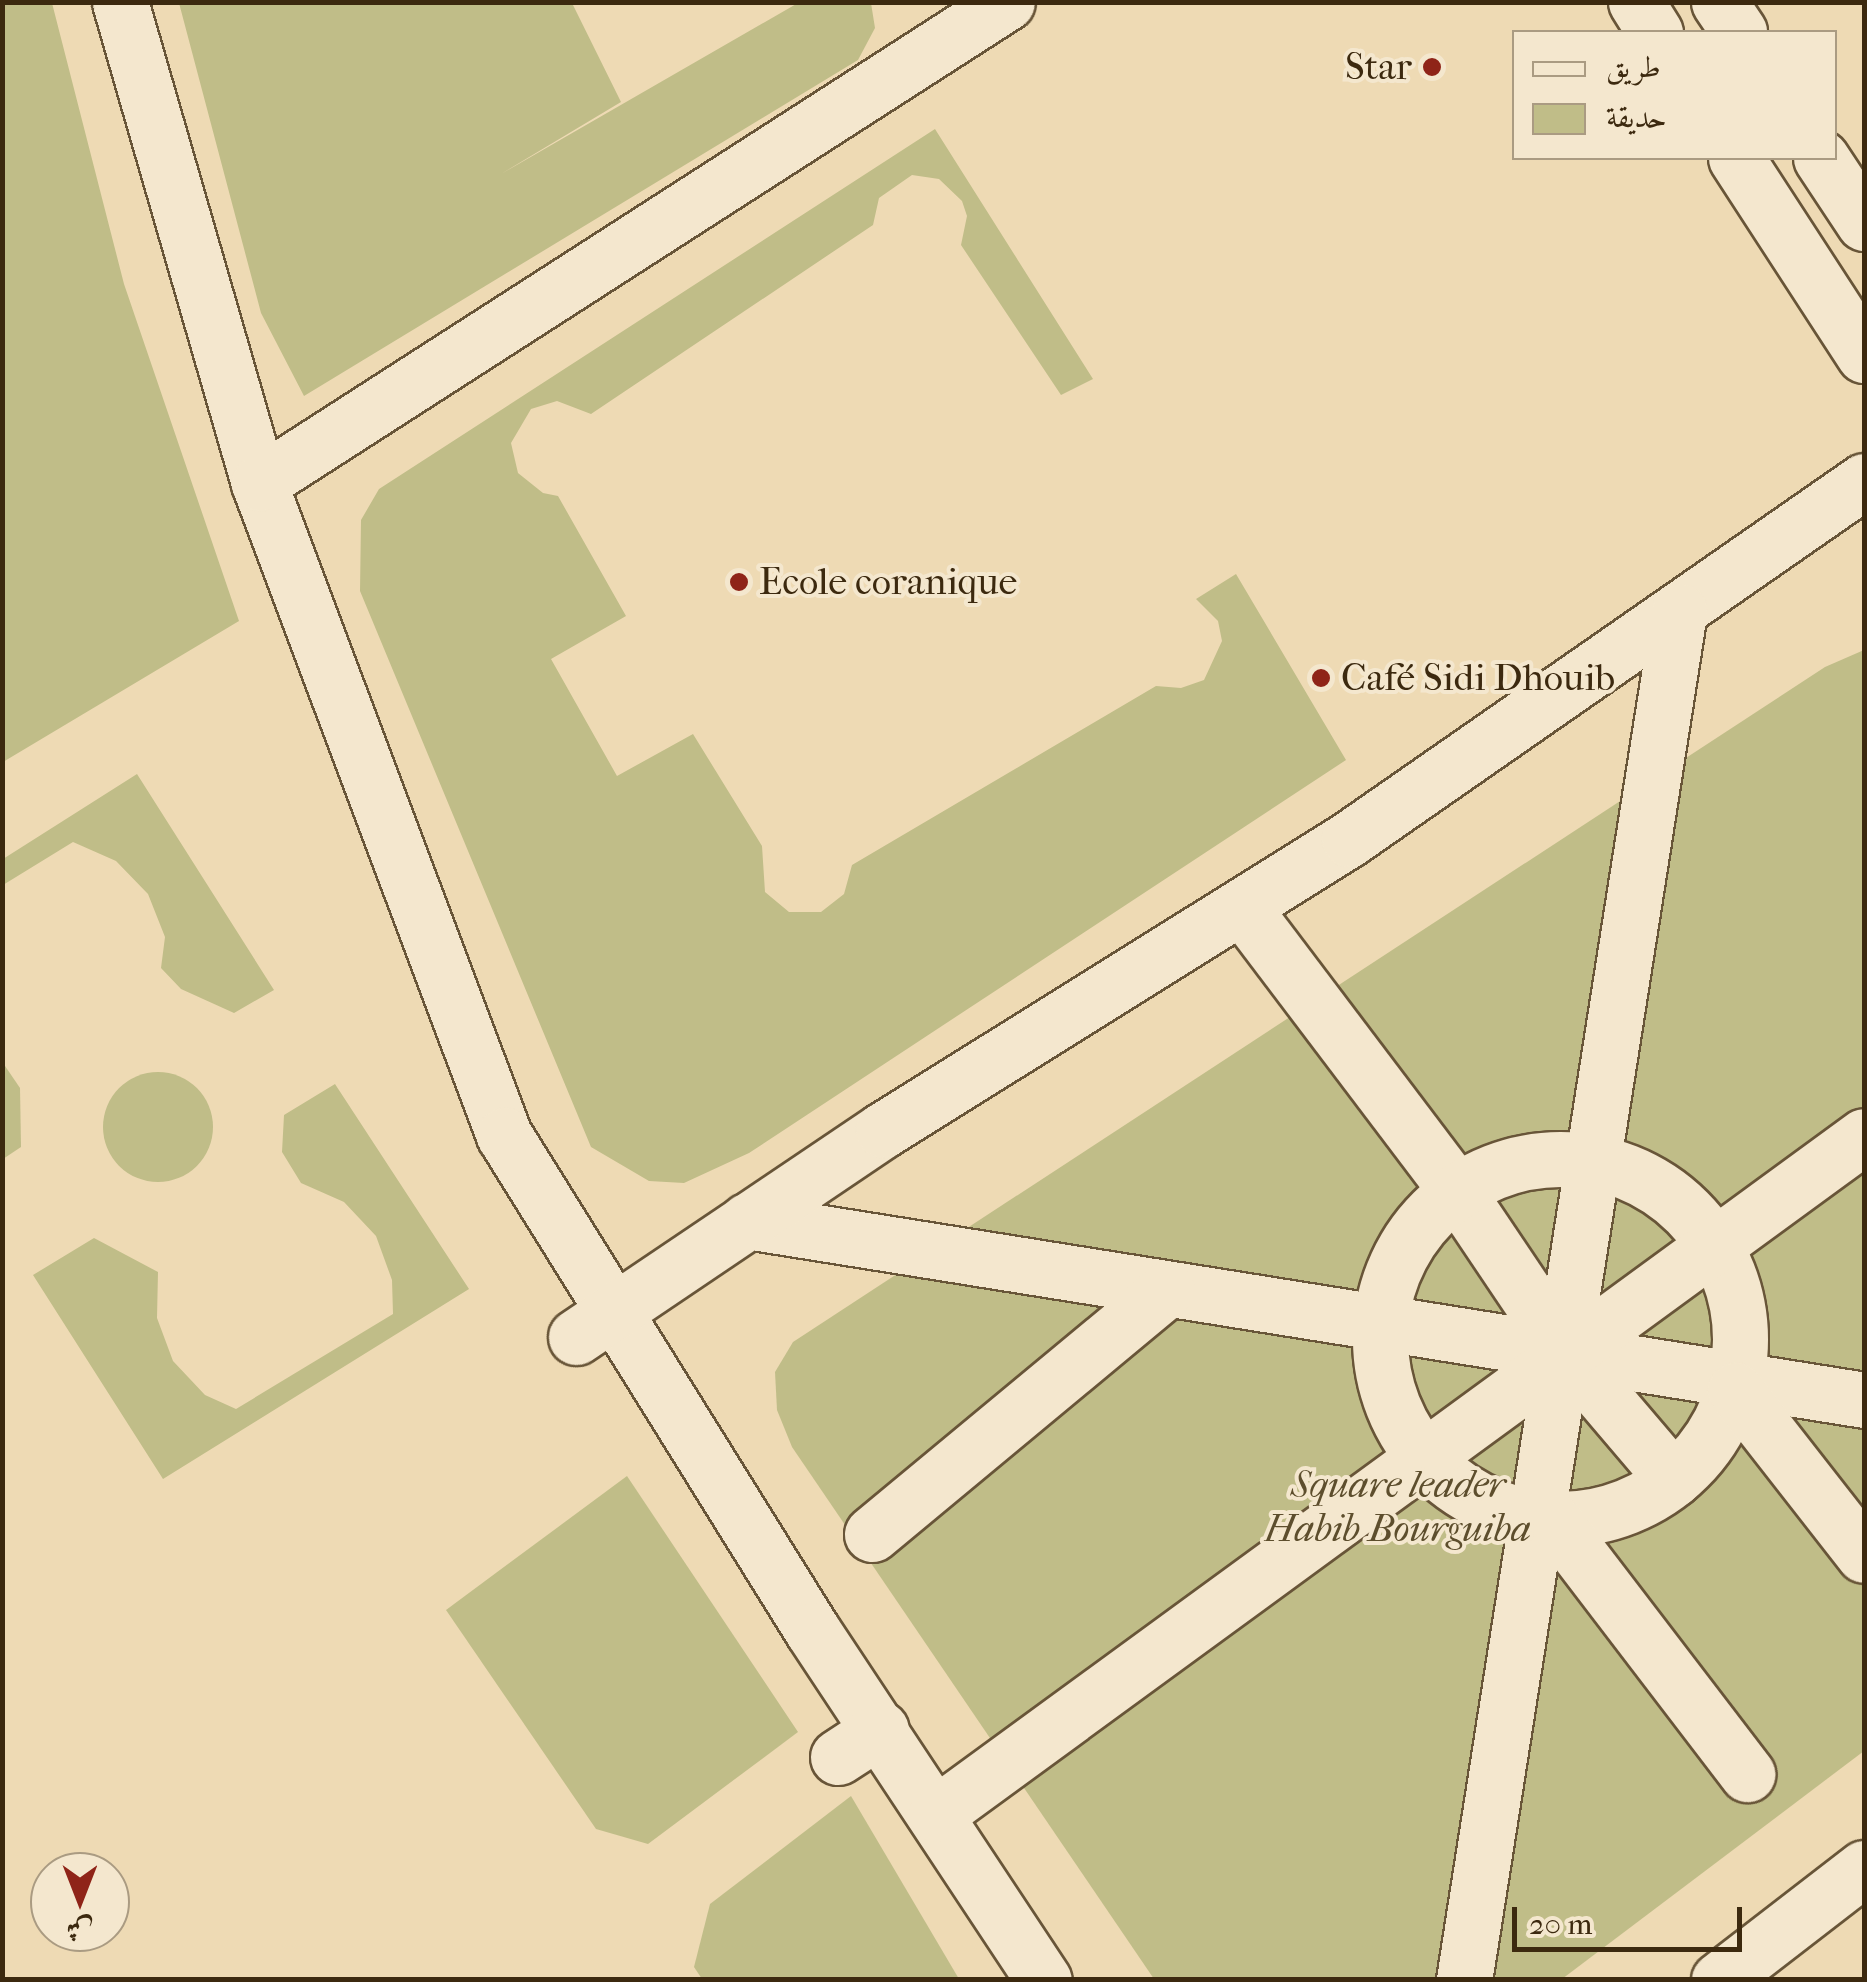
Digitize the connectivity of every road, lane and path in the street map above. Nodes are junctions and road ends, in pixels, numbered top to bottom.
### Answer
1 (120, 2) edge
2 (1006, 2) edge
3 (1636, 2) edge
4 (1718, 2) edge
5 (1654, 30) edge
6 (1737, 30) edge
7 (1737, 160) edge
8 (1823, 160) edge
9 (1864, 222) edge
10 (1858, 331) edge
11 (1864, 481) edge
12 (259, 483) junction
13 (1679, 610) junction
14 (1242, 907) junction
15 (1864, 1136) edge
16 (1595, 1162) junction
17 (1458, 1193) junction
18 (747, 1221) junction
19 (1714, 1246) junction
20 (1167, 1289) junction
21 (1380, 1323) junction
22 (594, 1324) junction
23 (1565, 1352) junction
24 (1736, 1384) junction
25 (1864, 1400) edge
26 (1425, 1457) junction
27 (1673, 1479) junction
28 (1546, 1518) junction
29 (872, 1534) dead end
30 (1864, 1555) edge
31 (1747, 1774) dead end
32 (936, 1814) junction
33 (1864, 1868) edge
34 (1044, 1980) edge
35 (1464, 1980) edge
36 (1718, 1980) edge

1 - 12 street
2 - 12 street
3 - 5 street
4 - 6 street
7 - 10 street
8 - 9 street
11 - 13 street
12 - 22 street
13 - 14 street
13 - 16 street
14 - 17 street
14 - 18 street
15 - 19 street
16 - 17 street
16 - 19 street
16 - 23 street
17 - 21 street
17 - 23 street
18 - 20 street
18 - 22 street
19 - 23 street
19 - 24 street
20 - 21 street
20 - 29 street
21 - 23 street
21 - 26 street
22 - 32 street
23 - 24 street
23 - 26 street
23 - 27 street
23 - 28 street
24 - 25 street
24 - 27 street
24 - 30 street
26 - 28 street
26 - 32 street
27 - 28 street
28 - 31 street
28 - 35 street
32 - 34 street
33 - 36 street

